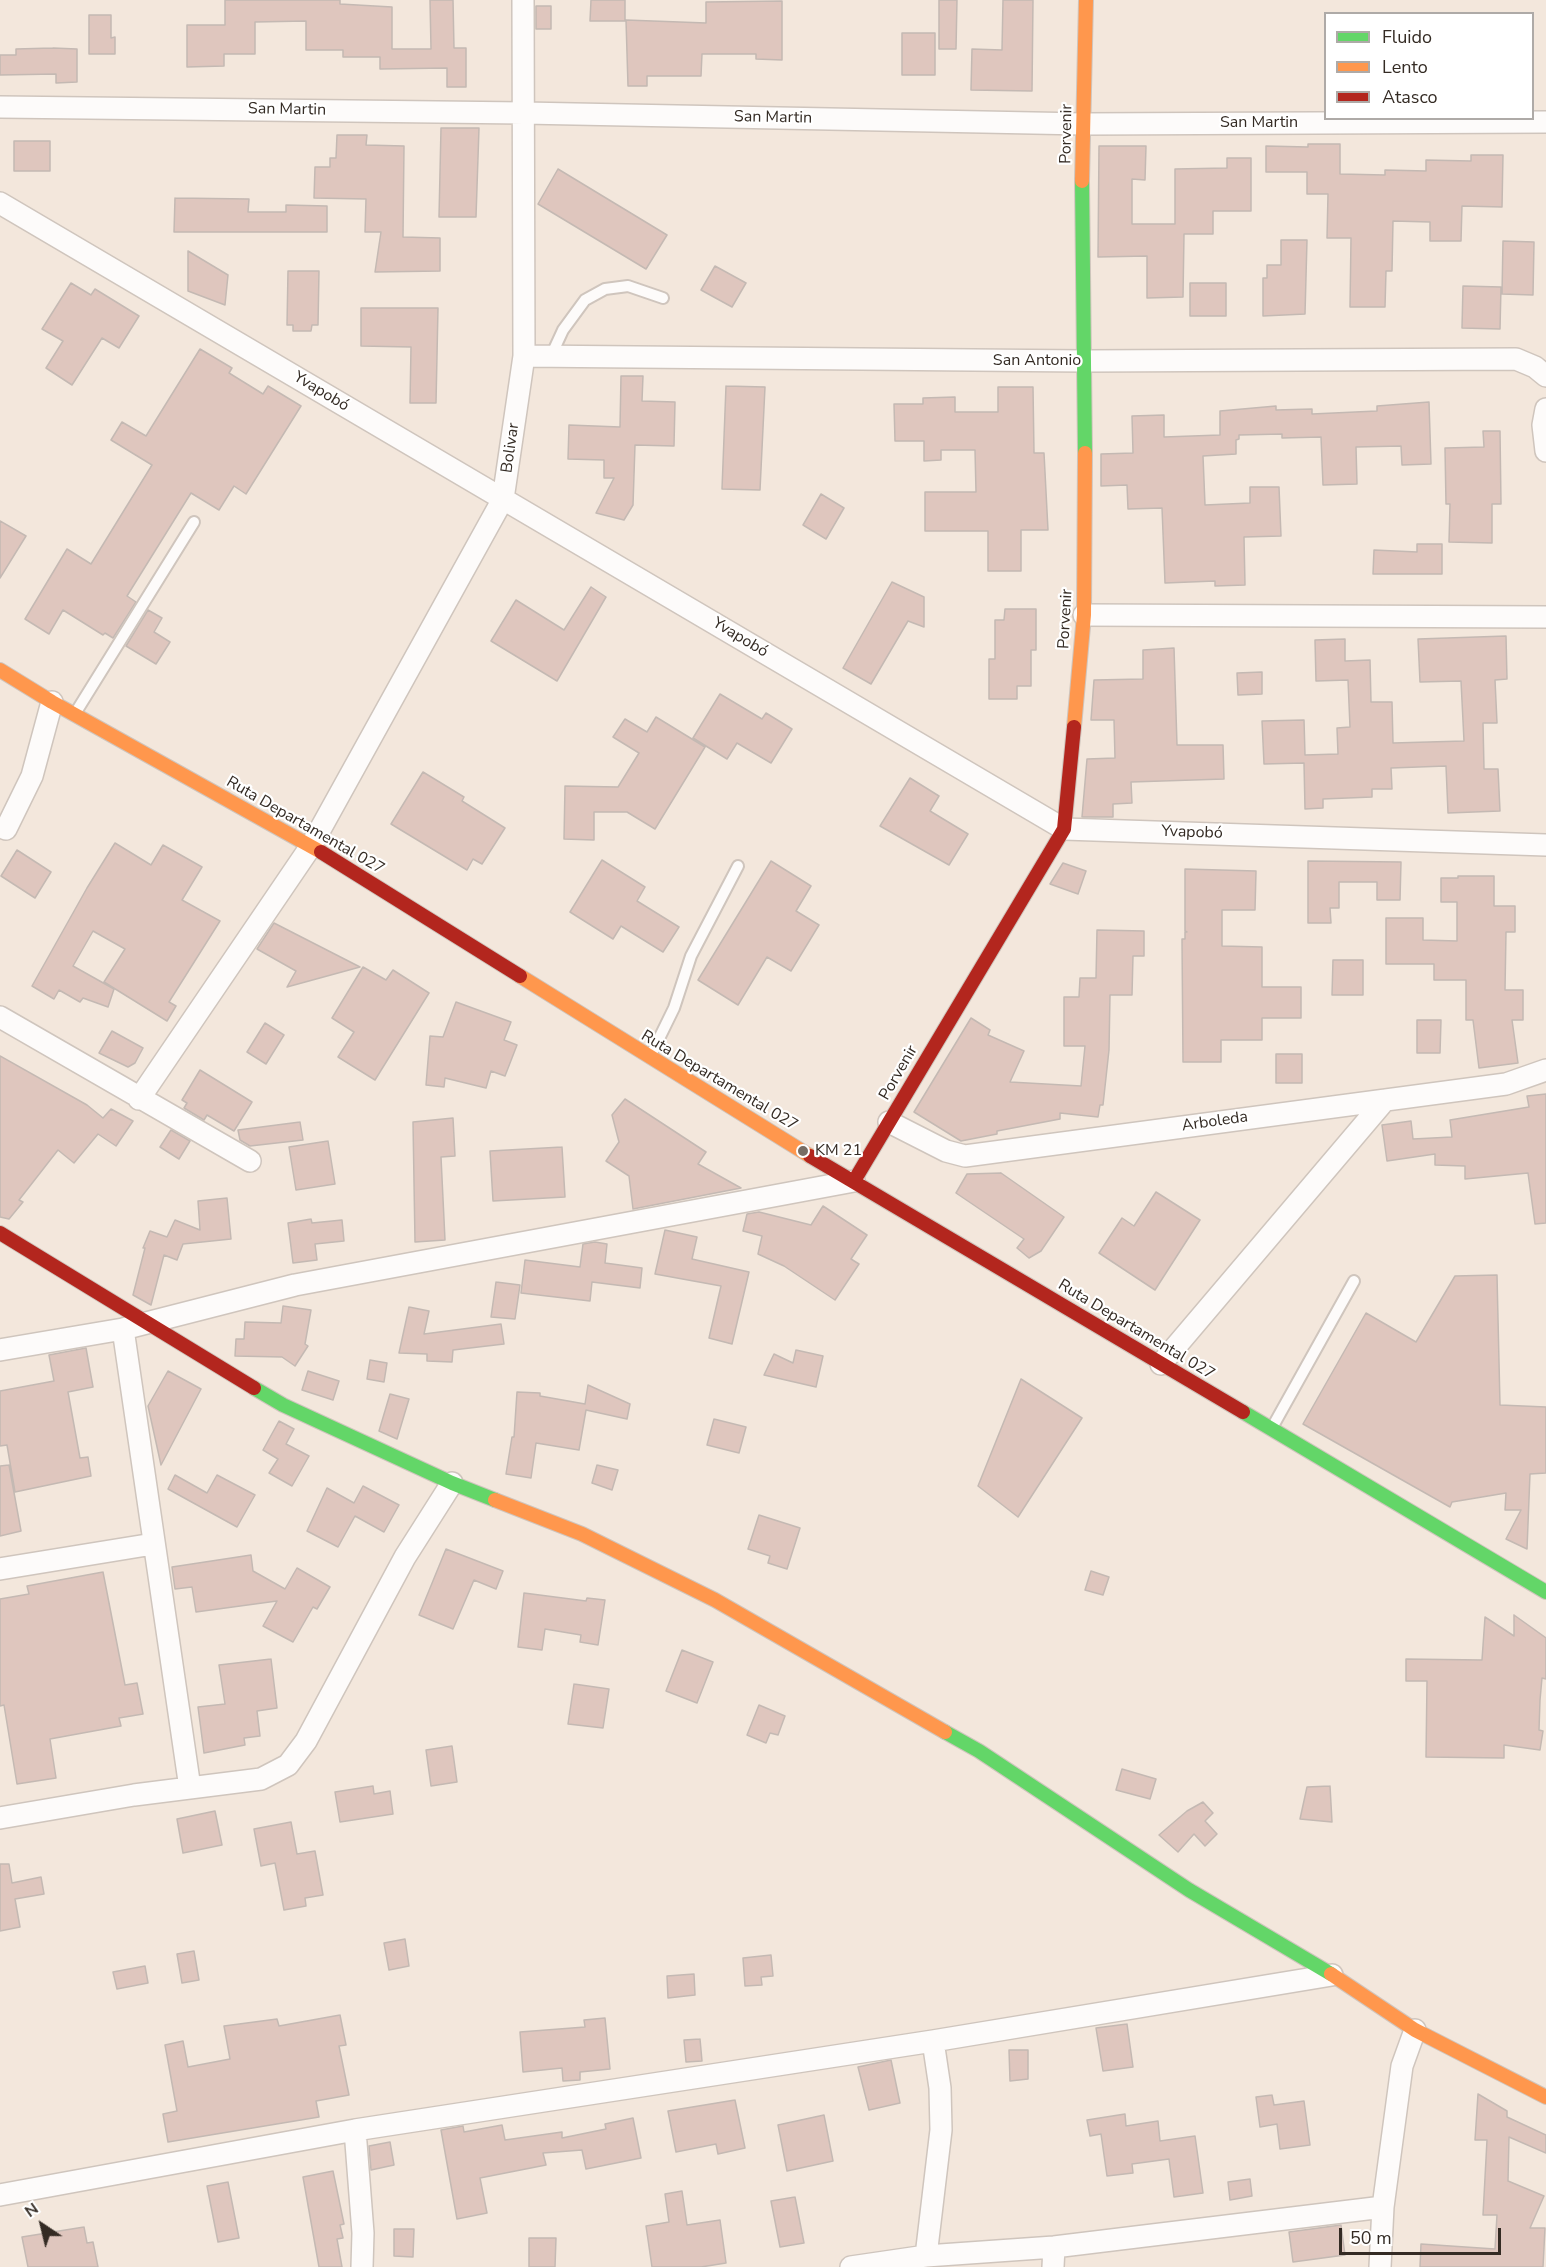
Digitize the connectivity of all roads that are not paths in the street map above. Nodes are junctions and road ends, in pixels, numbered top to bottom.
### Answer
1 (523, 0) edge
2 (1086, 0) edge
3 (0, 107) edge
4 (524, 113) junction
5 (1546, 122) edge
6 (1084, 124) junction
7 (0, 202) edge
8 (663, 298) dead end
9 (524, 356) junction
10 (551, 356) junction
11 (1085, 361) junction
12 (1546, 376) edge
13 (1546, 409) edge
14 (1546, 451) edge
15 (503, 499) junction
16 (194, 522) dead end
17 (1084, 615) junction
18 (1546, 617) edge
19 (0, 670) edge
20 (52, 702) junction
21 (75, 715) junction
22 (6, 829) dead end
23 (1064, 829) junction
24 (1546, 845) edge
25 (311, 846) junction
26 (738, 866) dead end
27 (0, 1017) edge
28 (650, 1058) junction
29 (1546, 1070) edge
30 (139, 1099) junction
31 (1384, 1100) junction
32 (889, 1122) junction
33 (250, 1161) dead end
34 (854, 1181) junction
35 (0, 1233) edge
36 (1354, 1281) dead end
37 (147, 1321) junction
38 (123, 1329) junction
39 (0, 1350) edge
40 (1161, 1364) junction
41 (1271, 1428) junction
42 (452, 1483) junction
43 (153, 1544) junction
44 (0, 1569) edge
45 (1546, 1592) edge
46 (190, 1788) junction
47 (0, 1818) edge
48 (1332, 1975) junction
49 (1415, 2030) junction
50 (933, 2041) junction
51 (1546, 2097) edge
52 (355, 2130) junction
53 (0, 2194) edge
54 (1383, 2207) junction
55 (926, 2256) junction
56 (1053, 2257) edge
57 (362, 2267) edge
58 (851, 2267) edge
59 (1380, 2267) edge

1 - 4 street, Bolivar
2 - 6 street, Porvenir
3 - 4 street, San Martin
4 - 6 street, San Martin
4 - 9 street, Bolivar
5 - 6 street, San Martin
6 - 11 street, Porvenir
7 - 15 street, Yvapobó
8 - 10 lane
9 - 10 street, San Antonio
9 - 15 street, Bolivar
10 - 11 street, San Antonio
11 - 12 street, San Antonio
11 - 17 street, Porvenir
13 - 14 street
15 - 23 street, Yvapobó
15 - 25 street, Bolivar
16 - 21 lane
17 - 18 street
17 - 23 street, Porvenir
19 - 20 street, Ruta Departamental 027
20 - 21 street, Ruta Departamental 027
20 - 22 street
21 - 25 street, Ruta Departamental 027
23 - 24 street, Yvapobó
23 - 32 street, Porvenir
25 - 28 street, Ruta Departamental 027
25 - 30 street, Bolivar
26 - 28 lane
27 - 30 street
28 - 34 street, Ruta Departamental 027
29 - 31 street, Arboleda
30 - 33 street
31 - 32 street, Arboleda
31 - 40 street
32 - 34 street, Porvenir
34 - 37 street
34 - 40 street, Ruta Departamental 027
35 - 37 street
36 - 41 lane
37 - 38 street
37 - 42 street
38 - 39 street
38 - 43 street
40 - 41 street, Ruta Departamental 027
41 - 45 street, Ruta Departamental 027
42 - 46 street
42 - 48 street
43 - 44 street
43 - 46 street
46 - 47 street
48 - 49 street
48 - 50 street
49 - 51 street
49 - 54 street
50 - 52 street
50 - 55 street
52 - 53 street
52 - 57 street
54 - 56 street
54 - 59 street
55 - 56 street
55 - 58 street

